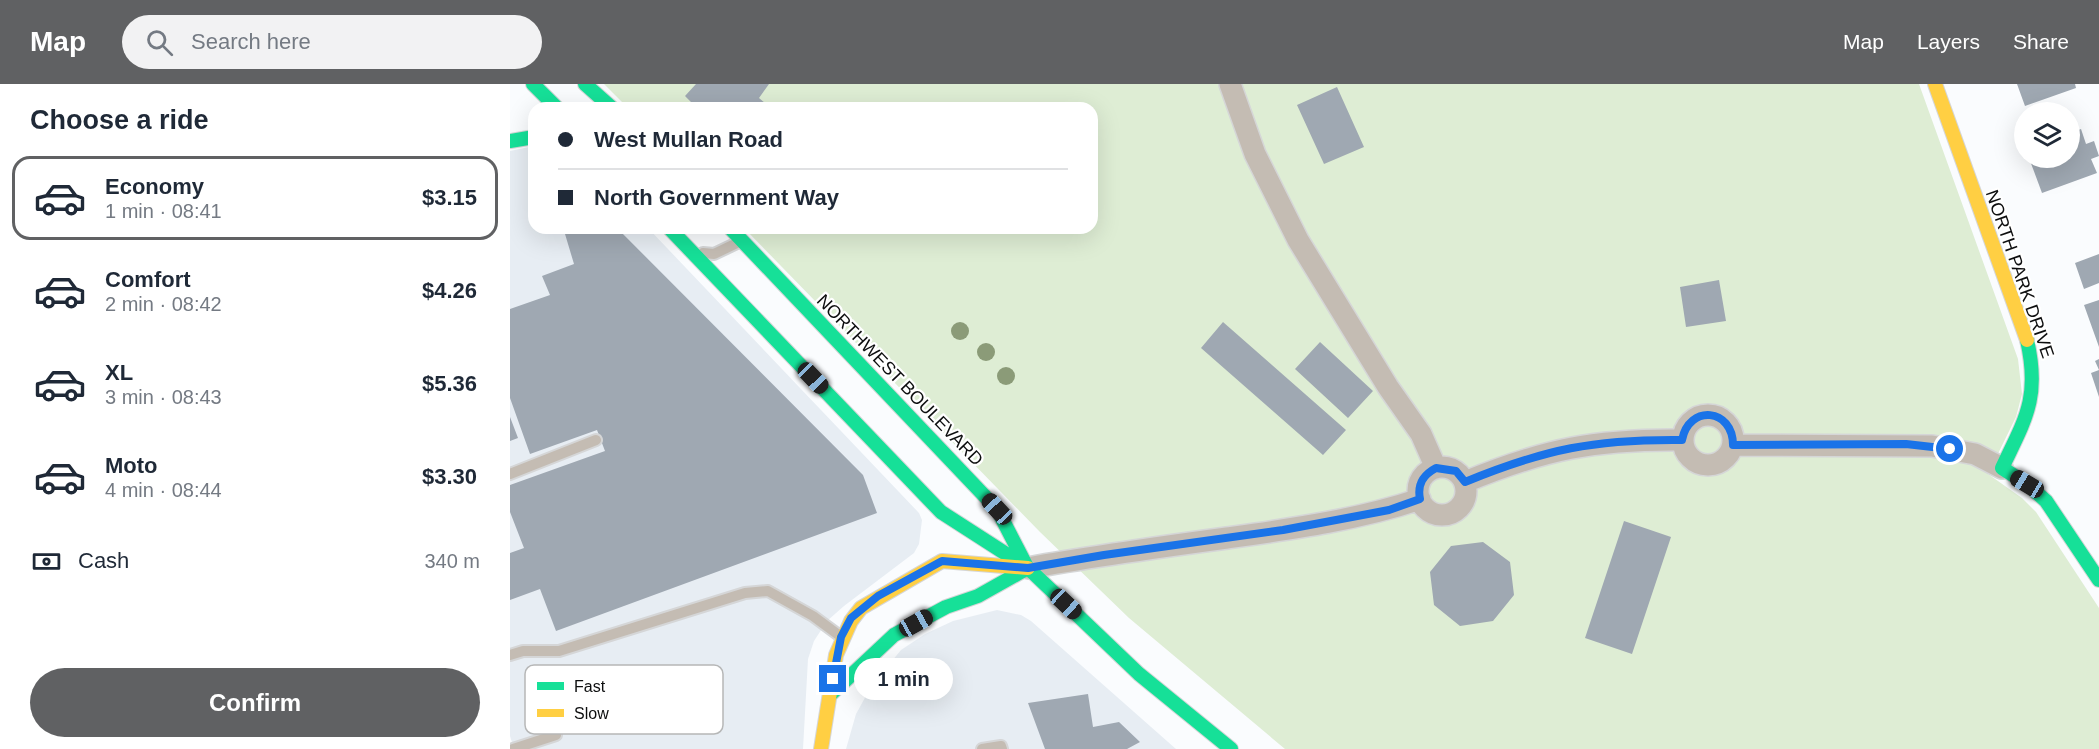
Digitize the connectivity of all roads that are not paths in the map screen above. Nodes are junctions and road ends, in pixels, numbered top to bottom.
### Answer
1 (533, 84) edge
2 (585, 84) edge
3 (1230, 84) edge
4 (1935, 84) edge
5 (551, 102) edge
6 (605, 102) edge
7 (528, 138) edge
8 (510, 141) edge
9 (674, 234) edge
10 (736, 234) edge
11 (753, 234) edge
12 (742, 241) junction
13 (688, 249) junction
14 (596, 440) dead end
15 (1682, 440) junction
16 (1733, 445) junction
17 (1436, 468) junction
18 (2002, 468) junction
19 (510, 474) edge
20 (1465, 482) junction
21 (1420, 499) junction
22 (1028, 568) junction
23 (2099, 580) edge
24 (841, 637) junction
25 (510, 655) edge
26 (830, 695) junction
27 (556, 735) dead end
28 (513, 749) edge
29 (821, 749) edge
30 (982, 749) edge
31 (1002, 749) edge
32 (1231, 749) edge

1 - 5 main road
2 - 6 main road
3 - 17 street
4 - 18 main road, NORTH PARK DRIVE
7 - 8 main road
9 - 13 main road, NORTHWEST BOULEVARD
10 - 12 main road, NORTHWEST BOULEVARD
11 - 12 lane
12 - 13 lane
12 - 22 main road, NORTHWEST BOULEVARD
13 - 22 main road, NORTHWEST BOULEVARD
14 - 19 lane
15 - 16 street
15 - 16 street
15 - 20 street
16 - 18 street
17 - 20 street
17 - 21 street
18 - 23 main road
20 - 21 street
21 - 22 street
22 - 24 main road
22 - 26 main road
22 - 32 main road, NORTHWEST BOULEVARD
24 - 25 lane
24 - 26 main road
26 - 29 main road
27 - 28 lane
30 - 31 lane

